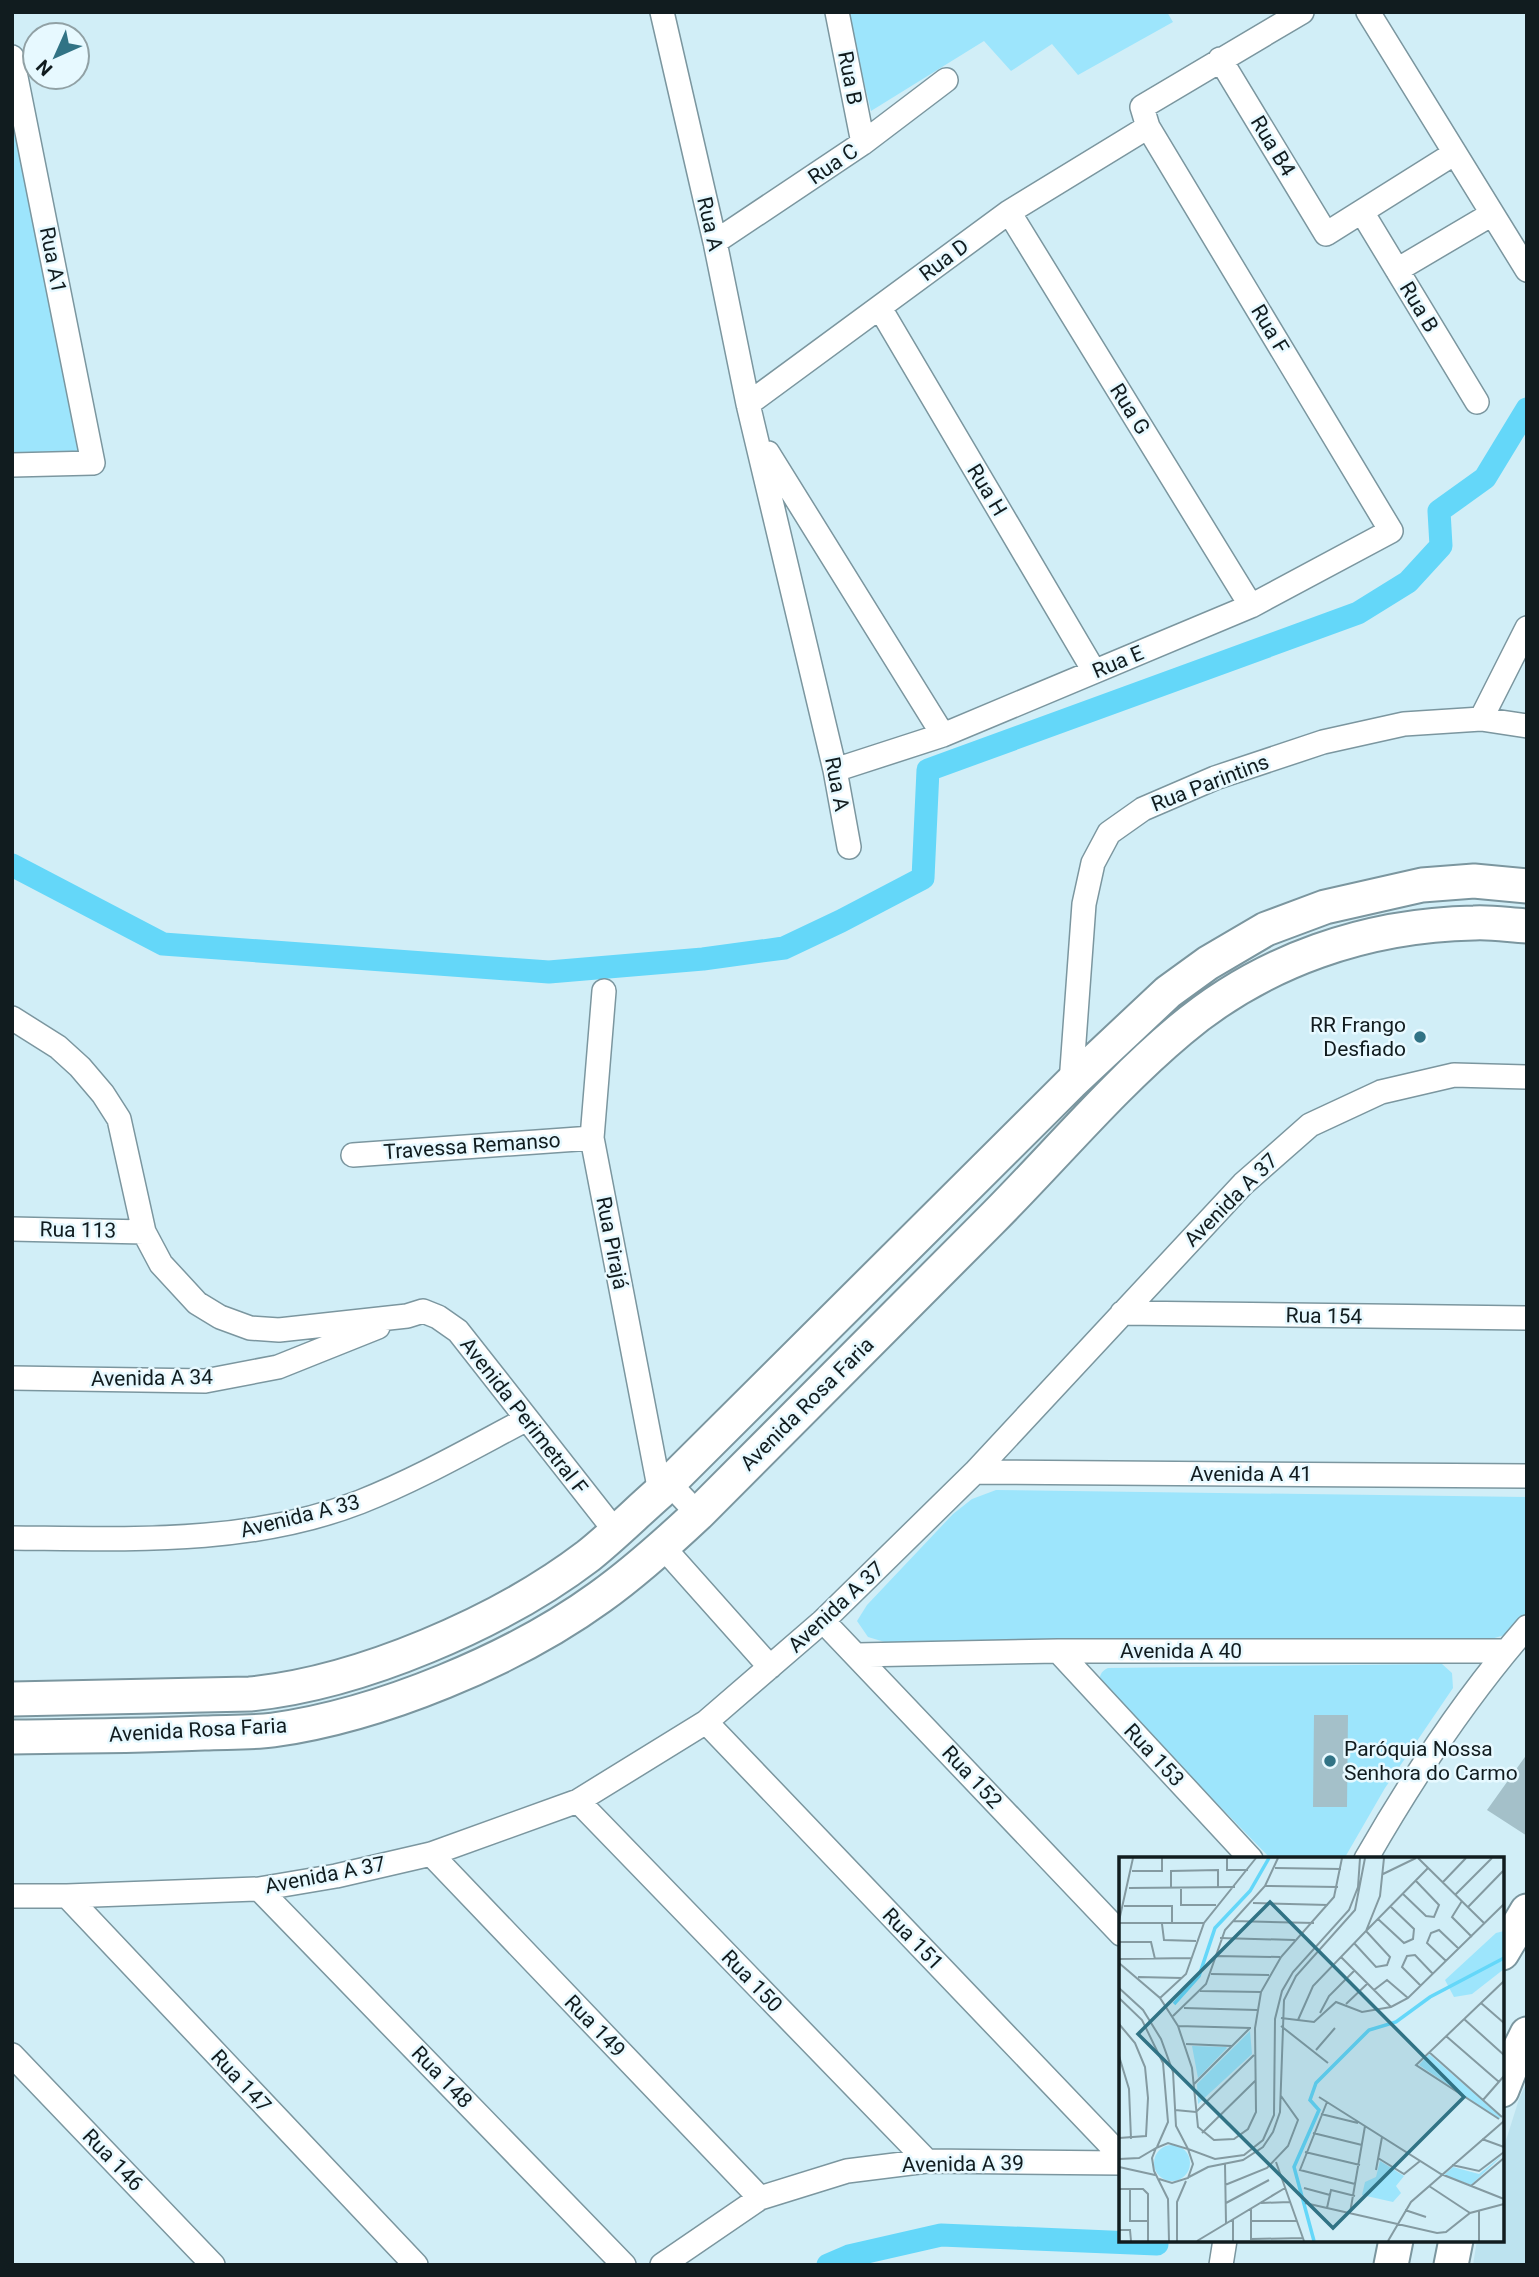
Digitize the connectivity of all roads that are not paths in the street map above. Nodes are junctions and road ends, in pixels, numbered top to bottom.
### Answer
1 (662, 12) edge
2 (837, 12) edge
3 (1302, 12) edge
4 (1368, 12) edge
5 (12, 57) edge
6 (1220, 59) junction
7 (946, 80) dead end
8 (1148, 127) junction
9 (863, 143) junction
10 (1455, 153) junction
11 (1009, 212) junction
12 (1362, 212) junction
13 (1492, 214) junction
14 (715, 242) junction
15 (1397, 270) junction
16 (1527, 270) edge
17 (880, 308) junction
18 (1477, 402) dead end
19 (748, 404) junction
20 (757, 435) junction
21 (12, 465) edge
22 (1391, 531) joint
23 (1251, 606) junction
24 (1527, 628) edge
25 (1094, 671) junction
26 (1481, 719) junction
27 (1527, 726) edge
28 (943, 735) junction
29 (835, 770) junction
30 (849, 848) dead end
31 (1527, 886) edge
32 (1527, 926) edge
33 (604, 991) dead end
34 (12, 1018) edge
35 (1527, 1077) edge
36 (1071, 1083) junction
37 (592, 1138) junction
38 (353, 1155) dead end
39 (964, 1191) junction
40 (993, 1218) junction
41 (12, 1229) edge
42 (144, 1232) junction
43 (1122, 1313) junction
44 (407, 1316) junction
45 (1527, 1318) edge
46 (12, 1378) edge
47 (527, 1419) junction
48 (975, 1472) junction
49 (1527, 1476) edge
50 (665, 1487) junction
51 (698, 1514) junction
52 (616, 1532) junction
53 (12, 1538) edge
54 (663, 1547) junction
55 (823, 1621) junction
56 (1527, 1627) edge
57 (1058, 1651) junction
58 (1505, 1651) junction
59 (856, 1655) junction
60 (770, 1667) junction
61 (12, 1699) edge
62 (706, 1722) junction
63 (12, 1737) edge
64 (578, 1801) junction
65 (431, 1854) junction
66 (1249, 1857) edge
67 (1367, 1857) edge
68 (259, 1889) junction
69 (12, 1896) edge
70 (67, 1896) junction
71 (1527, 1911) edge
72 (1119, 1932) edge
73 (1504, 1950) edge
74 (1527, 2035) edge
75 (12, 2055) edge
76 (1504, 2085) edge
77 (1119, 2154) edge
78 (926, 2161) junction
79 (1119, 2163) edge
80 (760, 2198) junction
81 (1225, 2242) edge
82 (1396, 2242) edge
83 (1456, 2242) edge
84 (213, 2265) edge
85 (416, 2265) edge
86 (624, 2265) edge
87 (663, 2265) edge
88 (1221, 2265) edge
89 (1391, 2265) edge
90 (1451, 2265) edge

1 - 14 street, Rua A
2 - 9 street, Rua B
3 - 6 street
4 - 10 street
5 - 21 street, Rua A1
6 - 8 street
6 - 12 street, Rua B4
7 - 9 street, Rua C
8 - 11 street, Rua D
8 - 22 street, Rua F
9 - 14 street, Rua C
10 - 12 street
10 - 13 street
11 - 17 street, Rua D
11 - 23 street, Rua G
12 - 15 street, Rua B
13 - 15 street
13 - 16 street
14 - 19 street, Rua A
15 - 18 street, Rua B
17 - 19 street, Rua D
17 - 25 street, Rua H
19 - 20 street, Rua A
20 - 28 street, Rua A
20 - 29 street, Rua A
22 - 23 street, Rua E
23 - 25 street, Rua E
24 - 26 street
25 - 28 street, Rua E
26 - 27 street, Rua Parintins
26 - 36 street, Rua Parintins
28 - 29 street, Rua E
29 - 30 street, Rua A
31 - 36 street, Avenida Rosa Faria
32 - 40 street, Avenida Rosa Faria
33 - 37 street, Rua Pirajá
34 - 42 street, Avenida Perimetral F
35 - 43 street, Avenida A 37
36 - 39 street, Avenida Rosa Faria
37 - 38 street, Travessa Remanso
37 - 50 street, Rua Pirajá
39 - 40 street
39 - 50 street, Avenida Rosa Faria
40 - 51 street, Avenida Rosa Faria
41 - 42 street, Rua 113
42 - 44 street, Avenida Perimetral F
43 - 45 street, Rua 154
43 - 48 street, Avenida A 37
44 - 46 street, Avenida A 34
44 - 47 street, Avenida Perimetral F
47 - 52 street, Avenida Perimetral F
47 - 53 street, Avenida A 33
48 - 49 street, Avenida A 41
48 - 55 street, Avenida A 37
50 - 51 street
50 - 52 street, Avenida Rosa Faria
51 - 54 street, Avenida Rosa Faria
52 - 61 street, Avenida Rosa Faria
54 - 60 street
54 - 63 street, Avenida Rosa Faria
55 - 59 street, Rua 152
55 - 60 street, Avenida A 37
56 - 58 street
57 - 58 street, Avenida A 40
57 - 59 street, Avenida A 40
57 - 66 street, Rua 153
58 - 67 street
59 - 72 street, Rua 152
60 - 62 street, Avenida A 37
62 - 64 street, Avenida A 37
62 - 77 street, Rua 151
64 - 65 street, Avenida A 37
64 - 78 street, Rua 150
65 - 68 street, Avenida A 37
65 - 80 street, Rua 149
68 - 70 street, Avenida A 37
68 - 86 street, Rua 148
69 - 70 street, Avenida A 37
70 - 85 street, Rua 147
71 - 73 street
74 - 76 street
75 - 84 street, Rua 146
78 - 79 street, Avenida A 39
78 - 80 street, Avenida A 39
80 - 87 street, Avenida A 39
81 - 88 street
82 - 89 street
83 - 90 street

